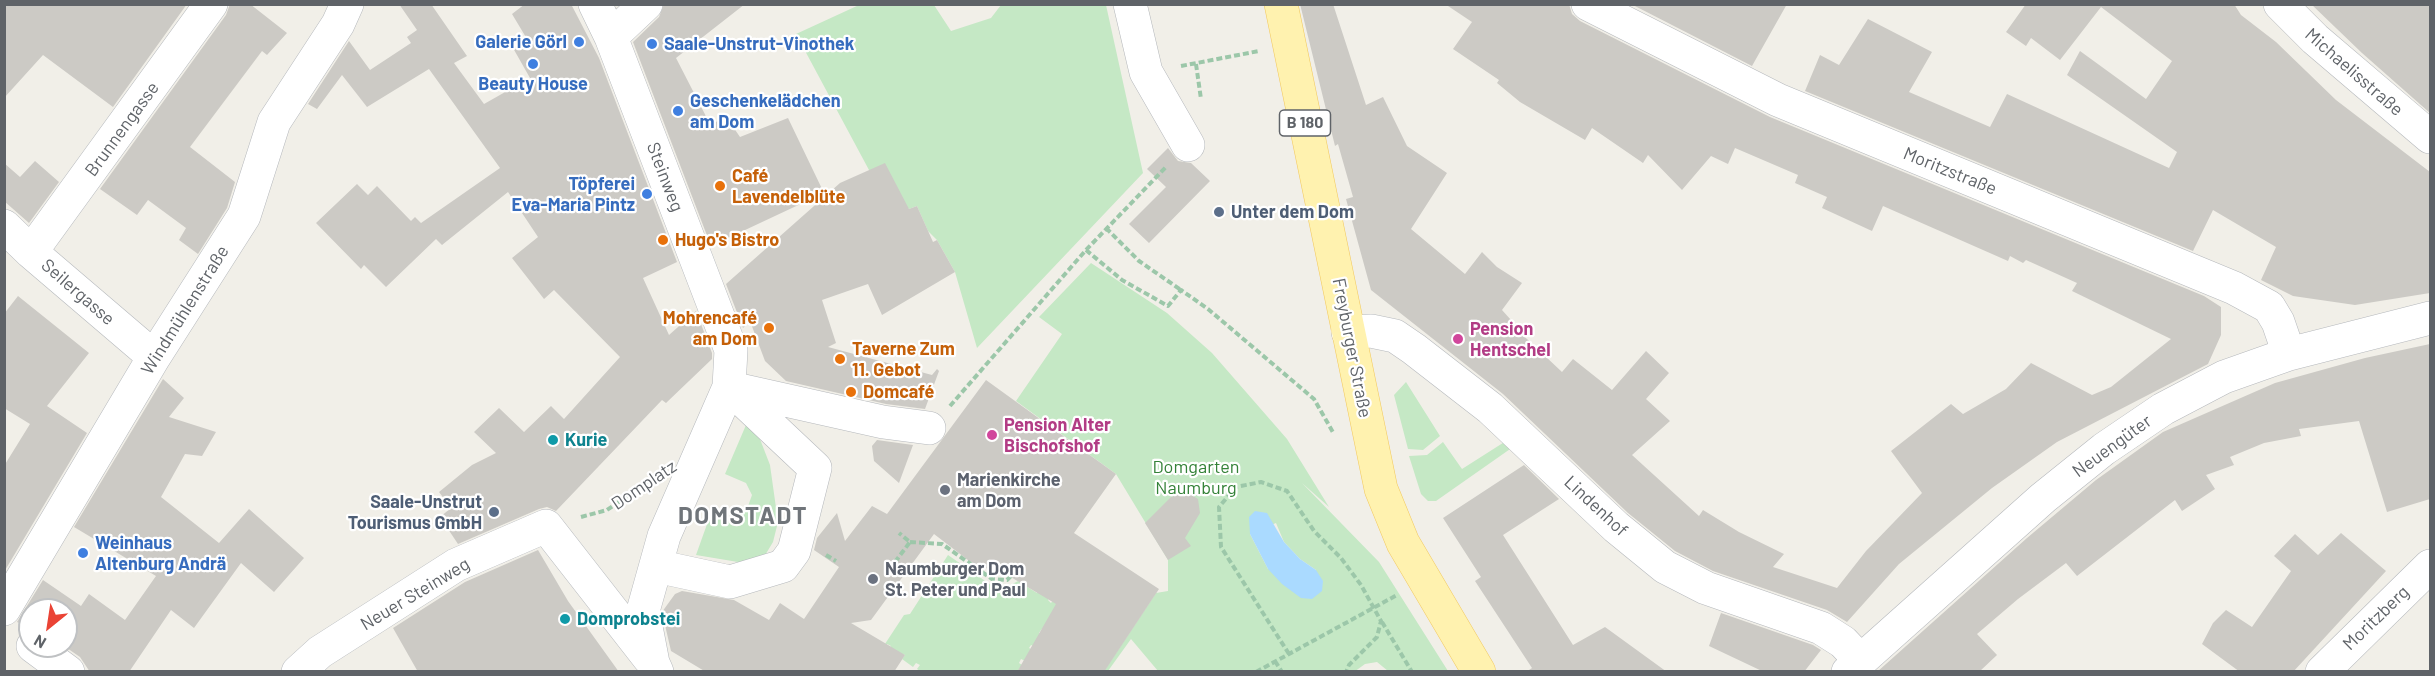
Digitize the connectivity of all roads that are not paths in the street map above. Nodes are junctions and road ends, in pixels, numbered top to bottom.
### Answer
1 (211, 4) edge
2 (347, 4) edge
3 (595, 4) edge
4 (646, 4) edge
5 (1130, 4) edge
6 (1281, 4) edge
7 (1588, 4) edge
8 (2280, 4) edge
9 (611, 37) junction
10 (2430, 137) edge
11 (1188, 145) road end
12 (4, 226) edge
13 (31, 252) junction
14 (2430, 318) edge
15 (1348, 332) junction
16 (2289, 354) junction
17 (154, 357) junction
18 (729, 387) junction
19 (929, 428) road end
20 (656, 566) junction
21 (2430, 566) edge
22 (4, 609) edge
23 (4, 625) edge
24 (18, 635) edge
25 (49, 658) edge
26 (1854, 666) edge
27 (655, 667) edge
28 (68, 672) edge
29 (298, 672) edge
30 (1479, 672) edge
31 (2322, 672) edge

1 - 13 street, Brunnengasse
2 - 17 street, Windmühlenstraße
3 - 9 street, Steinweg
4 - 9 street
5 - 11 street
6 - 15 main road, Freyburger Straße / B 180
7 - 16 street, Moritzstraße
8 - 10 street, Michaelisstraße
9 - 18 street, Steinweg
12 - 13 street, Seilergasse
13 - 17 street, Seilergasse
14 - 16 street, Neuengüter
15 - 26 street, Lindenhof
15 - 30 main road, Freyburger Straße / B 180
16 - 26 street, Neuengüter
17 - 22 street, Windmühlenstraße
18 - 19 street
18 - 20 street, Domplatz
18 - 20 street
20 - 27 street, Domplatz
21 - 31 street, Moritzberg
23 - 24 street
25 - 28 street
27 - 29 street, Neuer Steinweg

